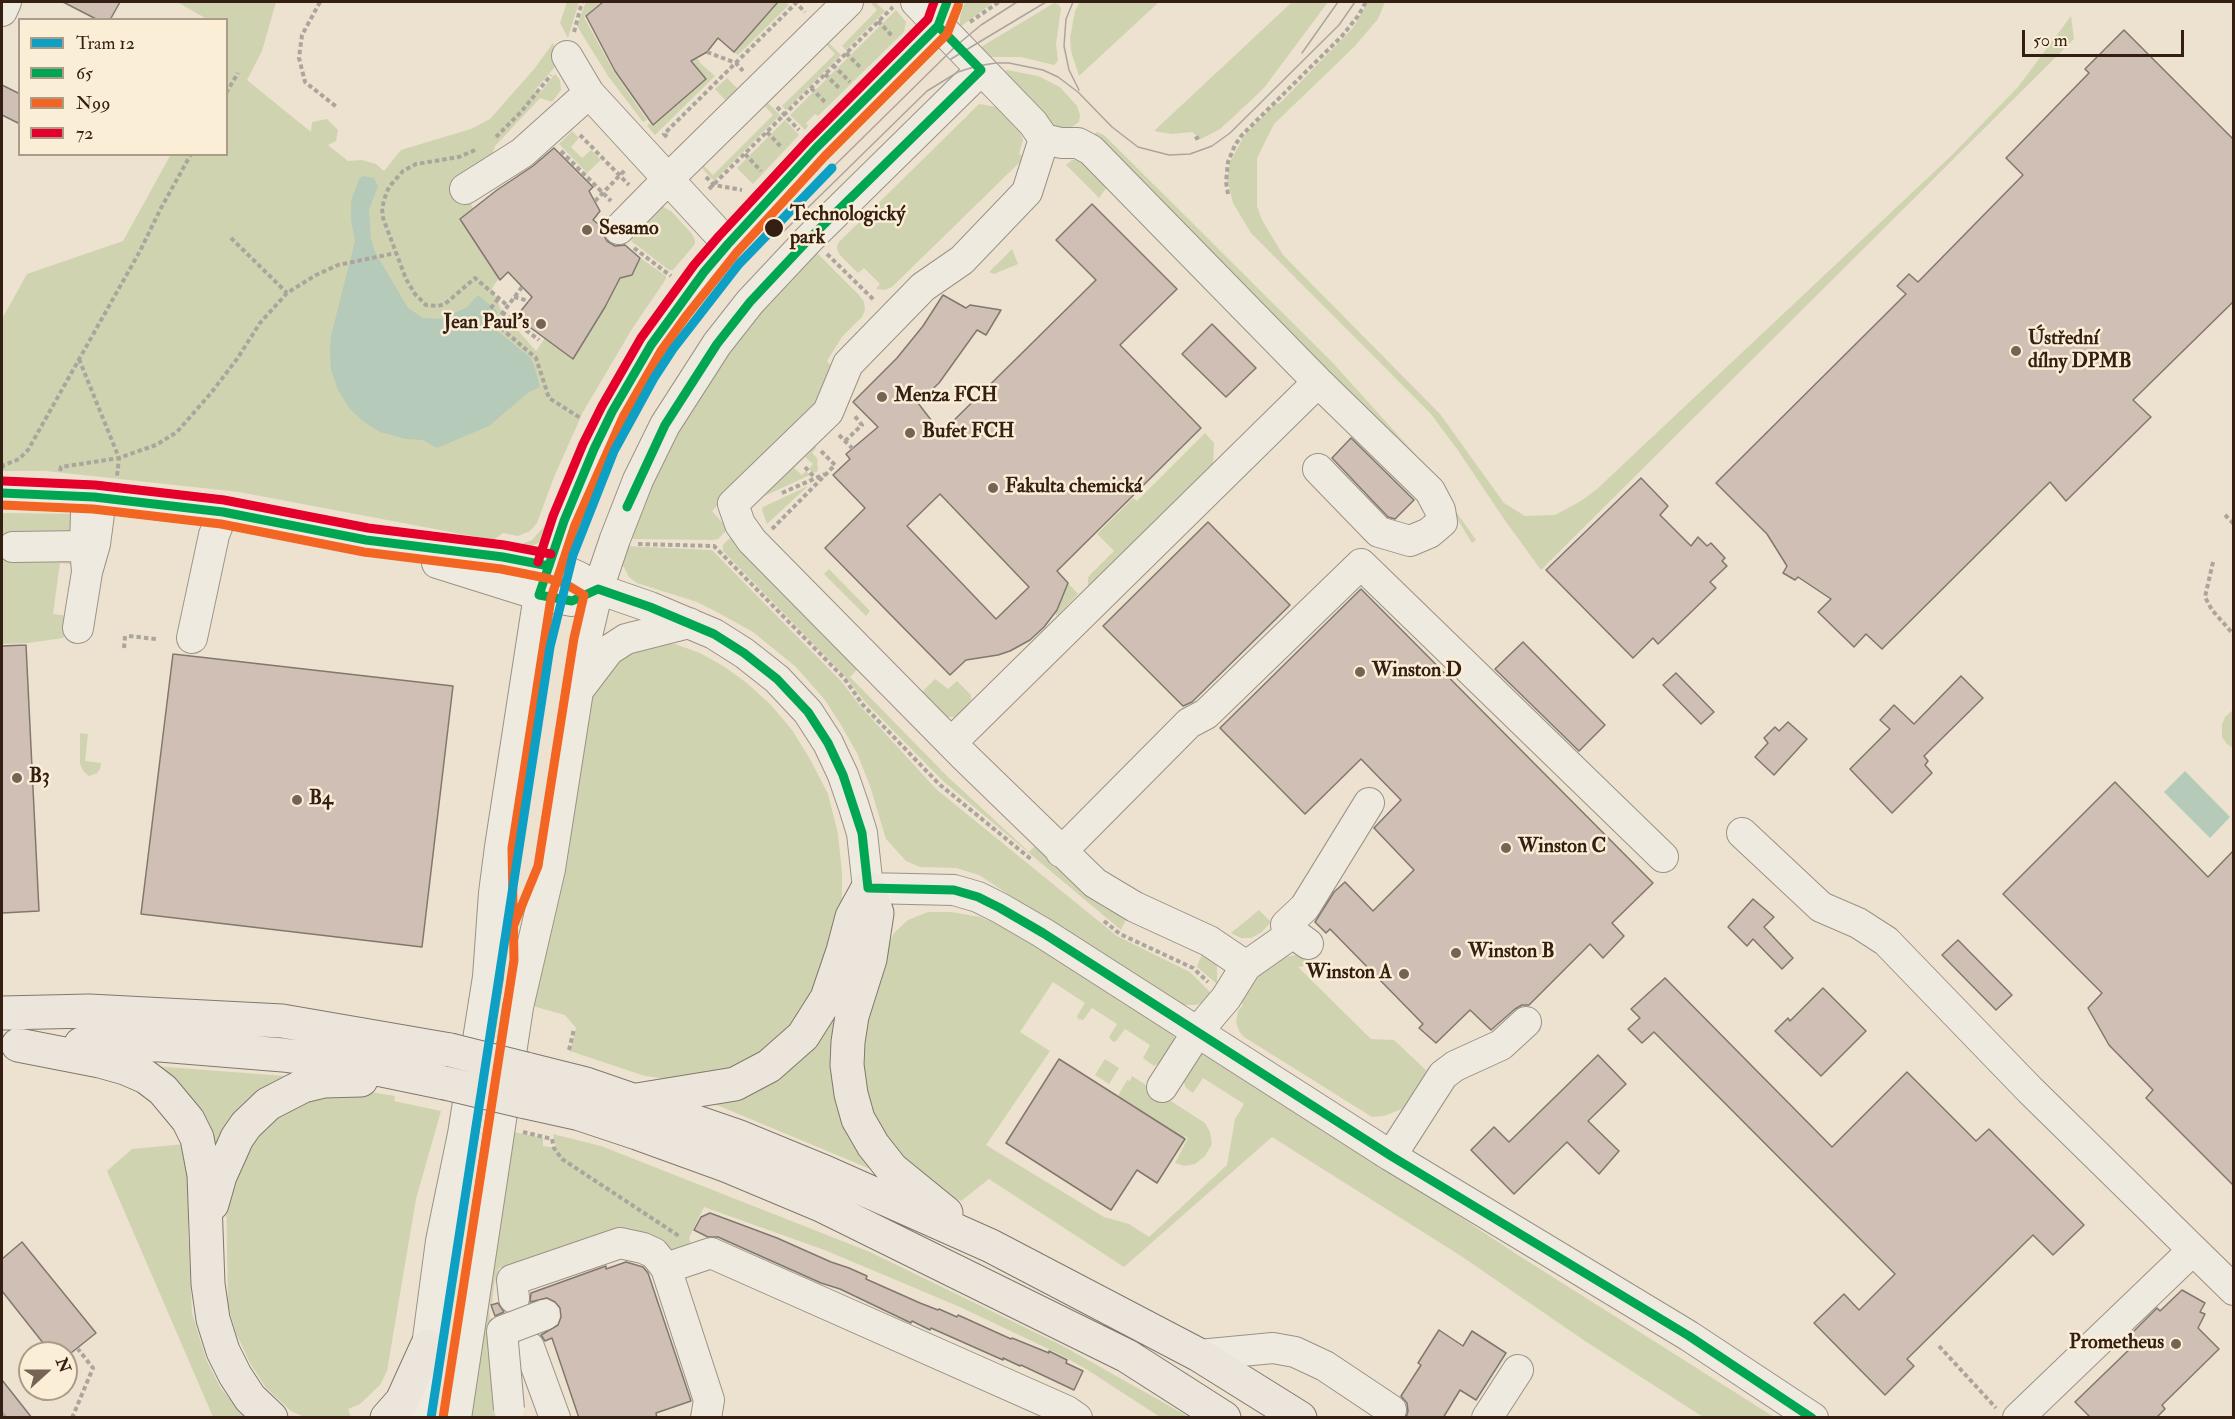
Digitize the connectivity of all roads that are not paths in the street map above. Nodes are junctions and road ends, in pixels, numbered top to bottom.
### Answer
1 (6, 2) edge
2 (905, 3) edge
3 (812, 4) edge
4 (2, 11) edge
5 (942, 14) edge
6 (573, 49) road end
7 (981, 70) junction
8 (588, 93) junction
9 (1044, 139) junction
10 (668, 179) junction
11 (465, 189) dead end
12 (621, 226) road end
13 (728, 244) junction
14 (1318, 382) junction
15 (1318, 469) dead end
16 (105, 490) junction
17 (2, 493) edge
18 (223, 512) junction
19 (13, 547) dead end
20 (86, 559) junction
21 (554, 583) junction
22 (598, 589) junction
23 (689, 623) junction
24 (78, 628) dead end
25 (192, 638) dead end
26 (578, 691) junction
27 (951, 743) junction
28 (1369, 803) dead end
29 (1742, 833) dead end
30 (500, 847) junction
31 (1663, 857) dead end
32 (1050, 859) junction
33 (550, 869) junction
34 (868, 888) junction
35 (1246, 966) junction
36 (2, 1013) edge
37 (1526, 1022) dead end
38 (1198, 1031) junction
39 (10, 1045) edge
40 (441, 1082) junction
41 (1162, 1087) dead end
42 (635, 1100) junction
43 (1391, 1156) junction
44 (207, 1229) junction
45 (991, 1246) junction
46 (2193, 1250) junction
47 (666, 1268) junction
48 (2234, 1290) edge
49 (514, 1298) dead end
50 (544, 1315) dead end
51 (427, 1346) junction
52 (529, 1347) dead end
53 (1199, 1355) junction
54 (1518, 1370) dead end
55 (1391, 1410) dead end
56 (509, 1414) edge
57 (2007, 1414) edge
58 (271, 1418) edge
59 (387, 1418) edge
60 (412, 1418) edge
61 (431, 1418) edge
62 (442, 1418) edge
63 (456, 1418) edge
64 (555, 1418) edge
65 (706, 1418) edge
66 (1077, 1418) edge
67 (1224, 1418) edge
68 (1300, 1418) edge
69 (1487, 1418) edge
70 (1813, 1418) edge

1 - 4 street
2 - 5 street
3 - 10 street
5 - 7 street
5 - 13 street
6 - 8 street
7 - 9 street
7 - 22 street
8 - 10 street
8 - 11 street
9 - 14 street
9 - 27 street
10 - 12 street
10 - 13 street
13 - 21 street
14 - 15 street
14 - 27 street
16 - 17 street
16 - 18 street
16 - 20 street
18 - 21 street
18 - 25 street
19 - 20 street
20 - 24 street
21 - 22 street
21 - 30 street
22 - 23 street
22 - 26 street
23 - 26 street
23 - 34 street
26 - 33 street
27 - 32 street
28 - 35 street
29 - 46 street
30 - 51 street
30 - 61 street
31 - 32 street
32 - 35 street
33 - 62 street
33 - 63 street
34 - 38 street
34 - 42 highway
34 - 45 highway
35 - 38 street
36 - 42 highway, bridge
37 - 43 street
38 - 41 street
38 - 43 street
39 - 40 highway
39 - 44 highway
40 - 44 highway
40 - 67 highway, bridge
42 - 45 highway
43 - 70 street
44 - 58 highway
45 - 53 highway
46 - 48 street
46 - 57 street
47 - 49 street
47 - 65 street
47 - 66 street
50 - 56 street, bridge
51 - 59 highway
51 - 60 street
52 - 64 street
53 - 55 street
53 - 68 highway
54 - 69 street

